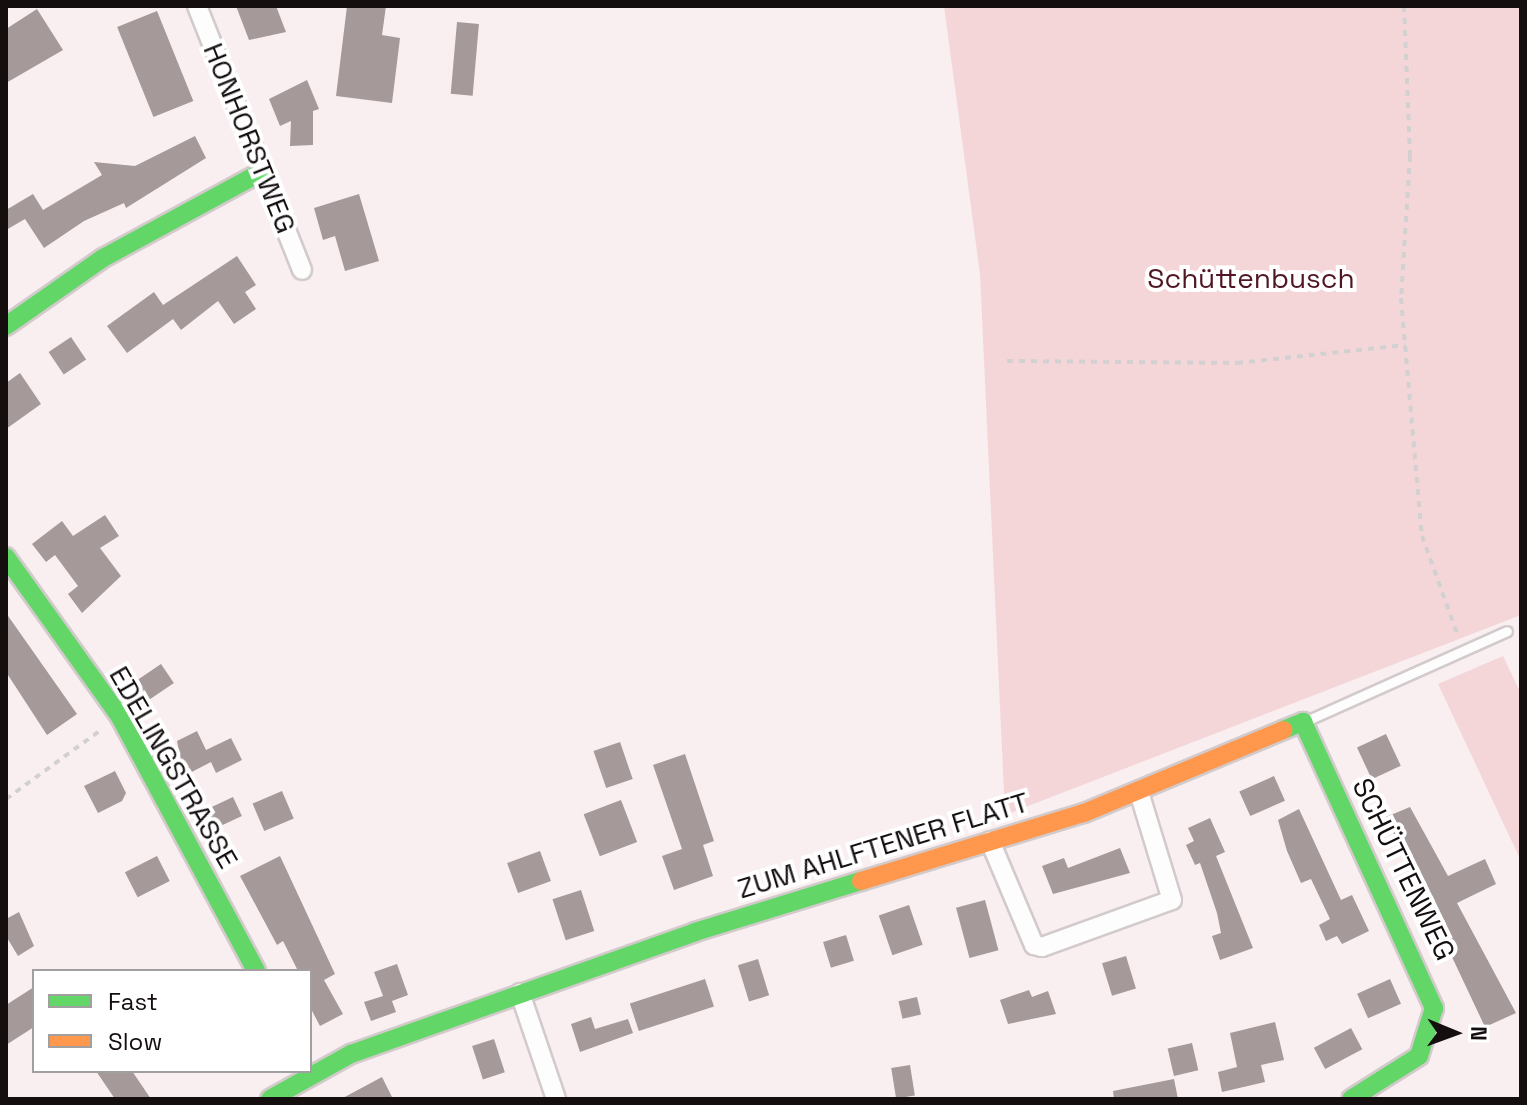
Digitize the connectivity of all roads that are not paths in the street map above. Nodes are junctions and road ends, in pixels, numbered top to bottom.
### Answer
1 (197, 6) edge
2 (265, 170) junction
3 (302, 270) dead end
4 (6, 326) edge
5 (6, 557) edge
6 (1507, 631) dead end
7 (1303, 722) junction
8 (1139, 792) junction
9 (990, 841) junction
10 (255, 969) edge
11 (520, 993) junction
12 (312, 1071) edge
13 (309, 1073) edge
14 (270, 1099) edge
15 (556, 1099) edge
16 (1351, 1099) edge

1 - 2 street, HONHORSTWEG
2 - 3 street, HONHORSTWEG
2 - 4 street
5 - 10 street, EDELINGSTRASSE
6 - 7 lane, ZUM AHLFTENER FLATT
7 - 8 street, ZUM AHLFTENER FLATT
7 - 16 street, SCHÜTTENWEG
8 - 9 street, ZUM AHLFTENER FLATT
8 - 9 street
9 - 11 street, ZUM AHLFTENER FLATT
11 - 12 street, ZUM AHLFTENER FLATT
11 - 15 street
13 - 14 street, ZUM AHLFTENER FLATT

